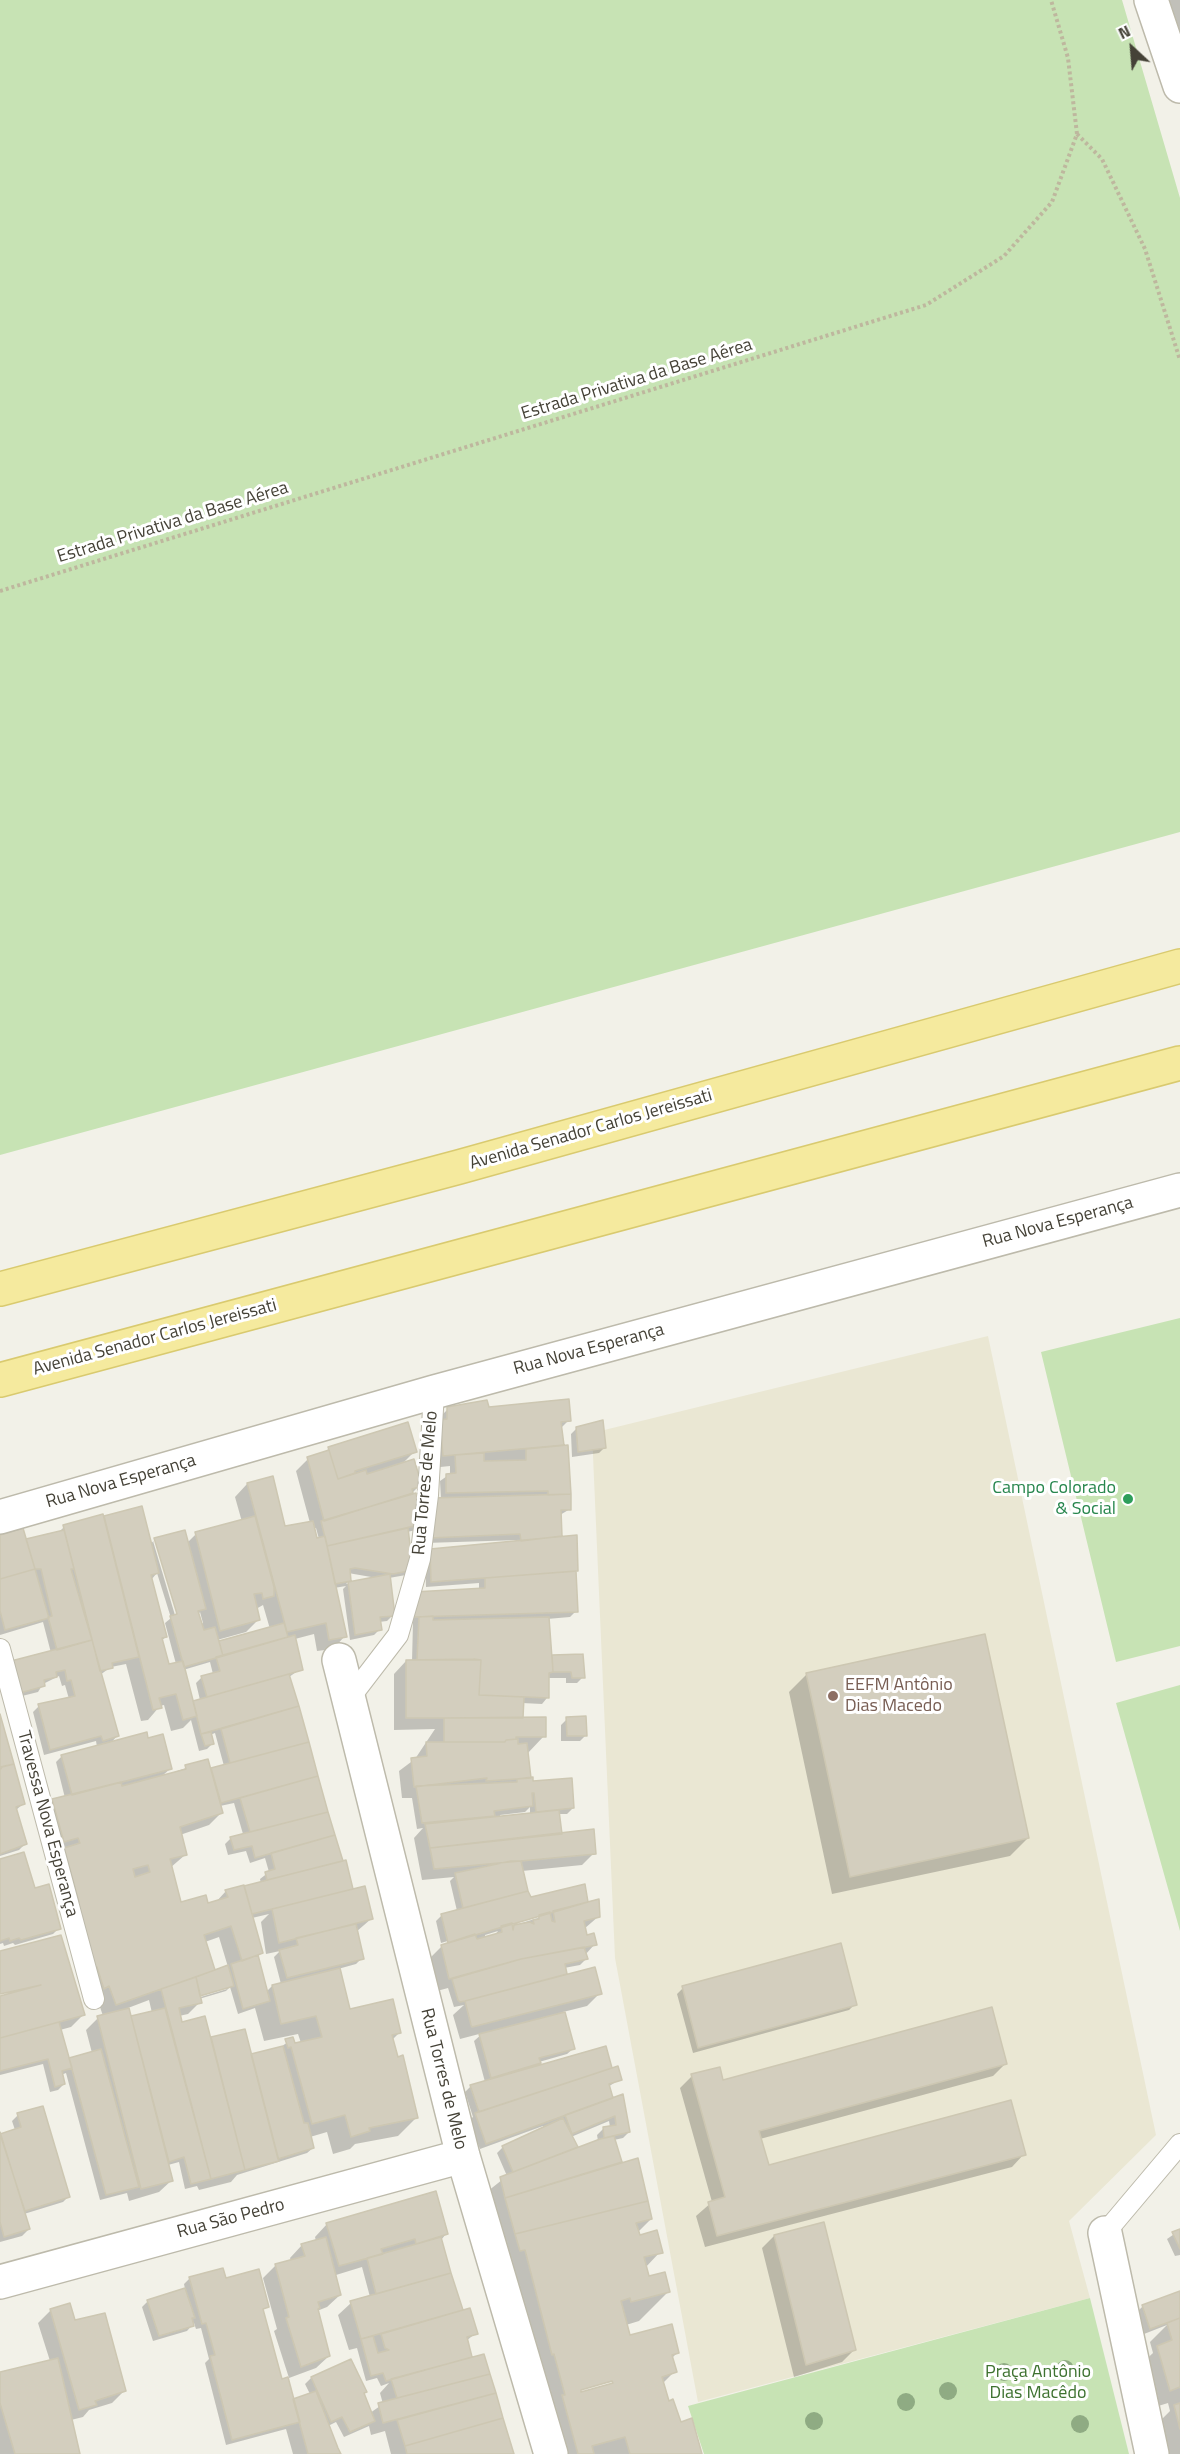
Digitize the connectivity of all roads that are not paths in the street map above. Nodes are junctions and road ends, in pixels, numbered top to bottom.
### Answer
1 (1151, 0) edge
2 (1180, 86) edge
3 (1180, 966) edge
4 (1180, 1063) edge
5 (1180, 1190) edge
6 (0, 1289) edge
7 (0, 1380) edge
8 (434, 1392) junction
9 (0, 1517) edge
10 (0, 1649) edge
11 (339, 1659) dead end
12 (349, 1699) junction
13 (94, 2000) dead end
14 (1180, 2144) edge
15 (463, 2156) junction
16 (1105, 2233) joint
17 (0, 2282) edge
18 (551, 2454) edge
19 (1152, 2454) edge

1 - 2 street
3 - 6 main road, Avenida Senador Carlos Jereissati
4 - 7 main road, Avenida Senador Carlos Jereissati
5 - 8 street, Rua Nova Esperança
8 - 9 street, Rua Nova Esperança
8 - 12 lane, Rua Torres de Melo
10 - 13 lane, Travessa Nova Esperança
11 - 12 street, Rua Torres de Melo
12 - 15 street, Rua Torres de Melo
14 - 16 lane
15 - 17 street, Rua São Pedro
15 - 18 street, Rua Torres de Melo
16 - 19 street

